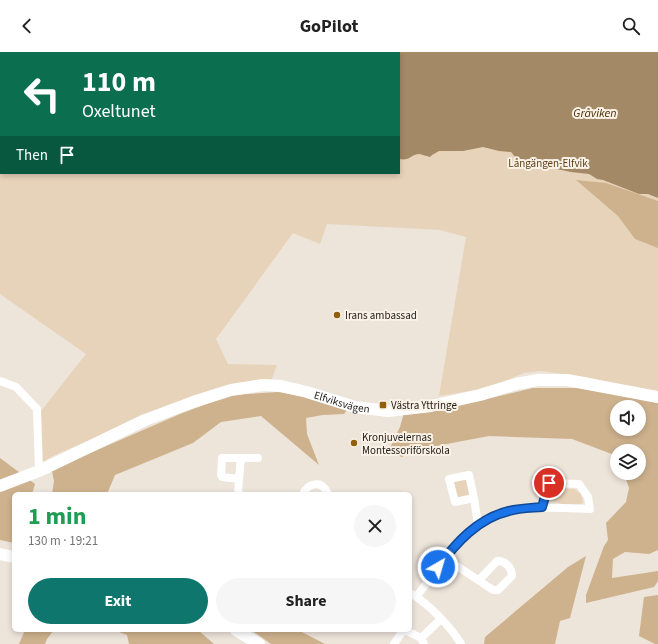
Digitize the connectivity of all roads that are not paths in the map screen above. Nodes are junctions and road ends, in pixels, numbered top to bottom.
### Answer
1 (0, 381) edge
2 (658, 397) edge
3 (242, 458) junction
4 (258, 458) dead end
5 (39, 470) junction
6 (239, 479) junction
7 (0, 486) edge
8 (238, 492) edge
9 (304, 492) edge
10 (327, 492) edge
11 (474, 498) dead end
12 (542, 507) junction
13 (478, 525) junction
14 (0, 554) edge
15 (12, 556) edge
16 (446, 558) junction
17 (478, 580) dead end
18 (413, 595) edge
19 (441, 619) junction
20 (239, 632) edge
21 (402, 632) edge
22 (408, 632) edge
23 (422, 641) edge
24 (260, 644) edge
25 (394, 644) edge
26 (461, 644) edge

1 - 5 street
2 - 5 street, Elfviksvägen
3 - 4 street
3 - 6 street
3 - 6 street
5 - 7 street, Elfviksvägen
6 - 8 street
9 - 10 street
11 - 13 street
12 - 12 street
12 - 13 street
13 - 16 street
14 - 15 street
16 - 17 street
16 - 18 street
18 - 19 street
19 - 23 street
19 - 26 street
20 - 24 street
21 - 25 street
22 - 23 street

